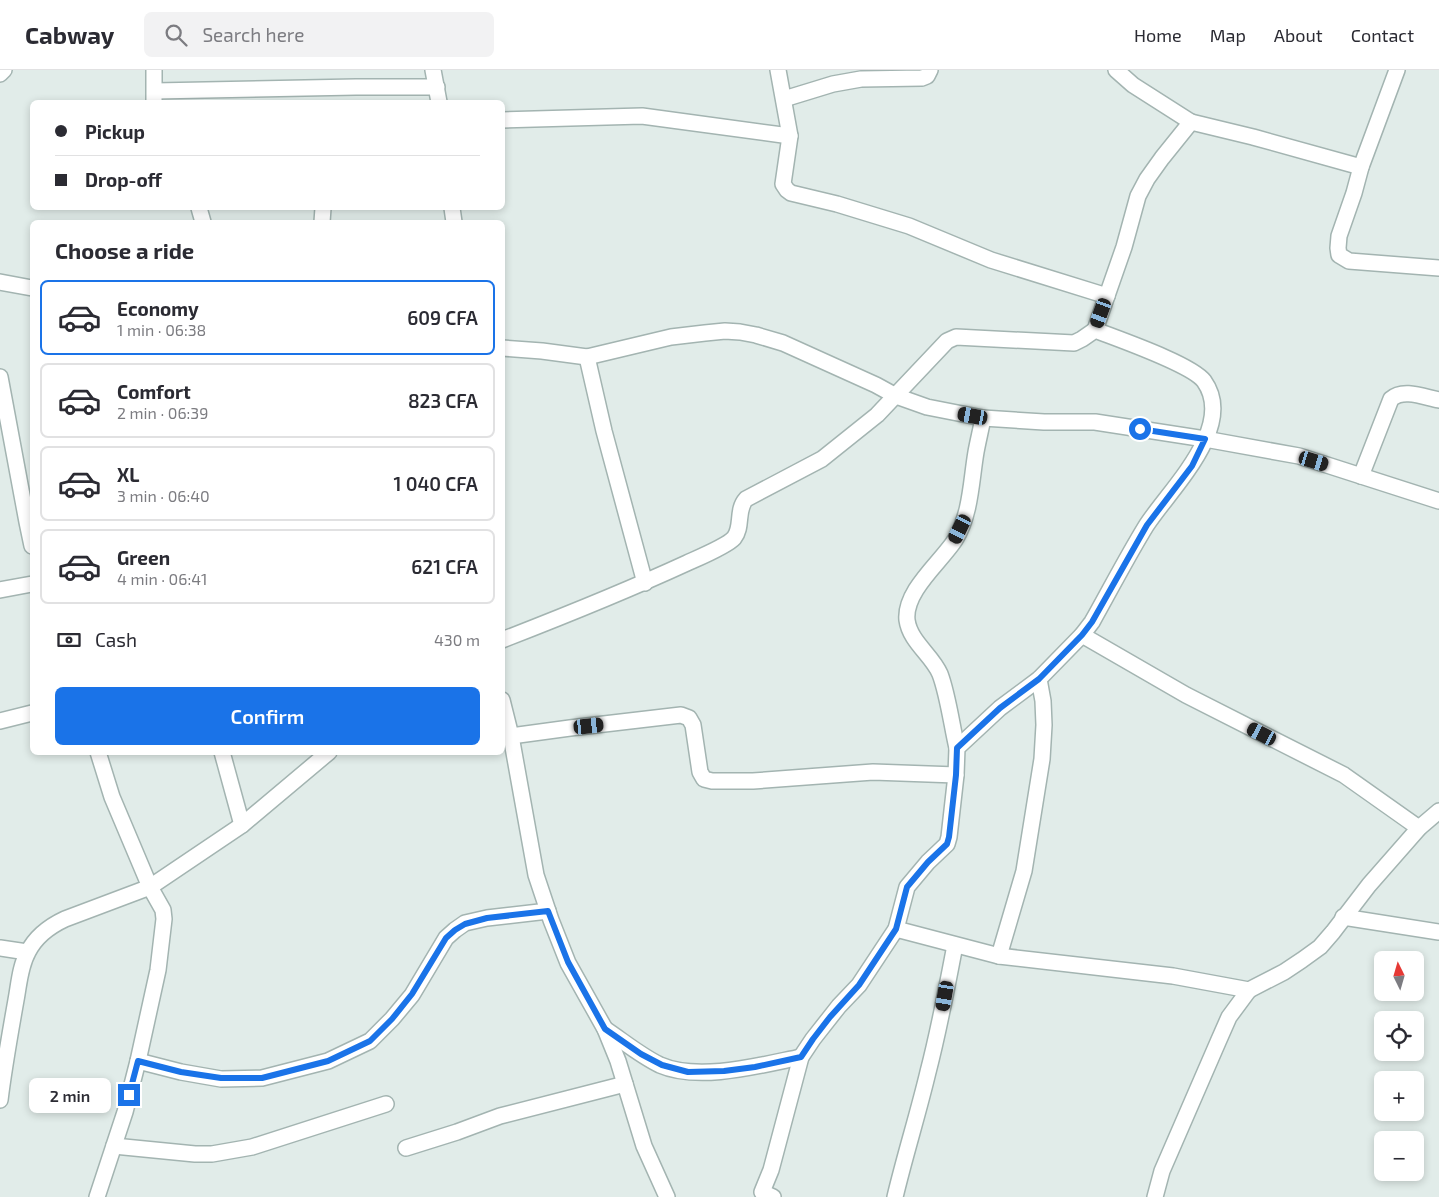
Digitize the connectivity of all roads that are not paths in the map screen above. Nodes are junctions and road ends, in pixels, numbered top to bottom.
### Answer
1 (4, 70) edge
2 (154, 70) edge
3 (433, 70) edge
4 (778, 70) edge
5 (930, 70) edge
6 (1116, 70) edge
7 (1397, 70) edge
8 (0, 74) edge
9 (437, 87) junction
10 (155, 97) edge
11 (784, 99) junction
12 (439, 100) edge
13 (505, 120) edge
14 (1191, 122) junction
15 (790, 136) junction
16 (1361, 167) junction
17 (1439, 268) edge
18 (0, 282) edge
19 (30, 288) edge
20 (1107, 296) junction
21 (1095, 330) junction
22 (505, 348) edge
23 (587, 357) junction
24 (0, 377) edge
25 (896, 396) junction
26 (1439, 400) edge
27 (984, 418) junction
28 (1205, 439) junction
29 (1361, 476) junction
30 (1439, 501) edge
31 (30, 536) edge
32 (645, 583) junction
33 (30, 584) edge
34 (0, 590) edge
35 (1082, 635) junction
36 (505, 639) edge
37 (1039, 679) junction
38 (505, 712) edge
39 (30, 714) edge
40 (0, 721) edge
41 (511, 736) junction
42 (957, 748) junction
43 (99, 755) edge
44 (223, 755) edge
45 (325, 755) edge
46 (956, 775) junction
47 (1439, 811) edge
48 (242, 825) junction
49 (1419, 828) junction
50 (150, 887) junction
51 (548, 911) junction
52 (1343, 917) junction
53 (896, 929) junction
54 (1439, 932) edge
55 (955, 945) junction
56 (0, 948) edge
57 (28, 952) junction
58 (999, 956) junction
59 (1249, 990) junction
60 (605, 1029) junction
61 (4, 1047) edge
62 (801, 1057) junction
63 (138, 1061) junction
64 (625, 1084) junction
65 (0, 1100) edge
66 (386, 1104) dead end
67 (114, 1146) junction
68 (406, 1148) dead end
69 (765, 1195) edge
70 (97, 1197) edge
71 (667, 1197) edge
72 (895, 1197) edge
73 (1155, 1197) edge

1 - 8 street
2 - 10 street
3 - 9 street
4 - 11 street
5 - 11 street
6 - 14 street
7 - 16 street
9 - 10 street
9 - 12 street
11 - 15 street
13 - 15 street
14 - 16 street
14 - 20 street
15 - 20 street
16 - 17 street
18 - 19 street
20 - 21 street
21 - 25 street
21 - 28 street
22 - 23 street
23 - 25 street
23 - 32 street
24 - 31 street
25 - 27 street
25 - 32 street
26 - 29 street
27 - 28 street
27 - 42 street
28 - 29 street
28 - 35 street
29 - 30 street
32 - 36 street
33 - 34 street
35 - 37 street
35 - 49 street
37 - 42 street
37 - 58 street
38 - 41 street
39 - 40 street
41 - 46 street
41 - 51 street
42 - 46 street
43 - 50 street
44 - 48 street
45 - 48 street
46 - 53 street
47 - 49 street
48 - 50 street
49 - 52 street
50 - 57 street
50 - 63 street
51 - 60 street
51 - 63 street
52 - 54 street
52 - 59 street
53 - 55 street
53 - 62 street
55 - 58 street
55 - 72 street
56 - 57 street
57 - 61 street
58 - 59 street
59 - 73 street
60 - 62 street
60 - 64 street
61 - 65 street
62 - 69 street
63 - 67 street
64 - 68 street
64 - 71 street
66 - 67 street
67 - 70 street

